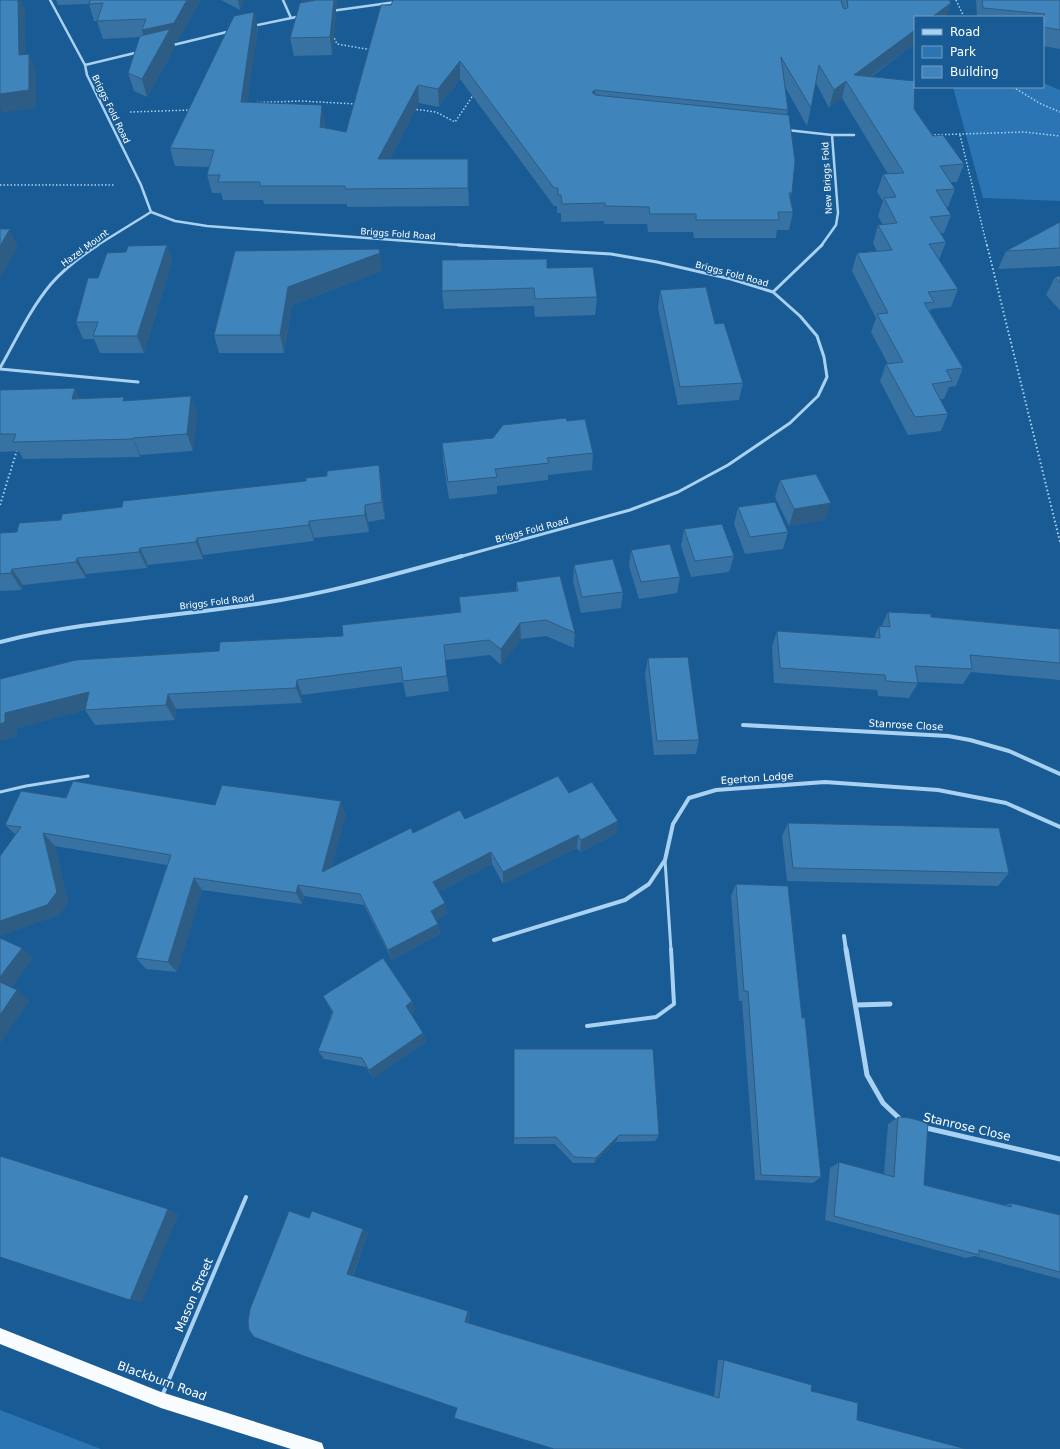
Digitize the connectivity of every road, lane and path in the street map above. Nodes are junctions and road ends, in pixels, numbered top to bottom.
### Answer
1 (50, 0) edge
2 (283, 0) edge
3 (956, 0) edge
4 (404, 1) edge
5 (324, 12) joint
6 (304, 16) edge
7 (964, 16) edge
8 (291, 18) junction
9 (253, 26) edge
10 (238, 30) edge
11 (169, 46) edge
12 (373, 50) edge
13 (146, 51) edge
14 (85, 65) junction
15 (1015, 88) edge
16 (479, 98) edge
17 (246, 102) edge
18 (357, 104) edge
19 (197, 109) edge
20 (409, 109) edge
21 (1060, 112) edge
22 (107, 116) junction
23 (785, 130) edge
24 (832, 135) junction
25 (854, 135) dead end
26 (930, 135) edge
27 (960, 135) junction
28 (1060, 136) edge
29 (0, 185) edge
30 (141, 185) junction
31 (151, 212) junction
32 (773, 292) junction
33 (0, 369) edge
34 (138, 382) dead end
35 (18, 446) edge
36 (0, 505) edge
37 (1060, 542) edge
38 (0, 642) edge
39 (743, 725) dead end
40 (1060, 774) edge
41 (88, 776) dead end
42 (0, 792) edge
43 (1060, 827) edge
44 (665, 860) junction
45 (844, 936) dead end
46 (494, 940) dead end
47 (890, 1004) dead end
48 (856, 1005) junction
49 (587, 1026) dead end
50 (903, 1122) edge
51 (918, 1126) edge
52 (1060, 1159) edge
53 (246, 1197) dead end
54 (0, 1336) edge
55 (161, 1400) junction
56 (316, 1449) edge

1 - 14 street, Briggs Fold Road
2 - 8 street
3 - 7 path
4 - 5 street
5 - 12 path
6 - 8 street
8 - 9 street
10 - 11 street
13 - 14 street
14 - 22 street, Briggs Fold Road
15 - 21 path
16 - 20 path
17 - 18 path
19 - 22 path
22 - 30 street, Briggs Fold Road
23 - 24 street, New Briggs Fold
24 - 25 street, New Briggs Fold
24 - 32 street, New Briggs Fold
26 - 27 path
27 - 28 path
27 - 37 path
29 - 30 path
30 - 31 street, Briggs Fold Road
31 - 32 street, Briggs Fold Road
31 - 33 street, Hazel Mount
32 - 38 street, Briggs Fold Road
33 - 34 street, Hazel Mount
35 - 36 path
39 - 40 street, Stanrose Close
41 - 42 lane
43 - 44 street, Egerton Lodge
44 - 46 street, Egerton Lodge
44 - 49 lane
45 - 48 street
47 - 48 street
48 - 50 street
51 - 52 street, Stanrose Close
53 - 55 lane, Mason Street
54 - 55 highway, Blackburn Road
55 - 56 highway, Blackburn Road

